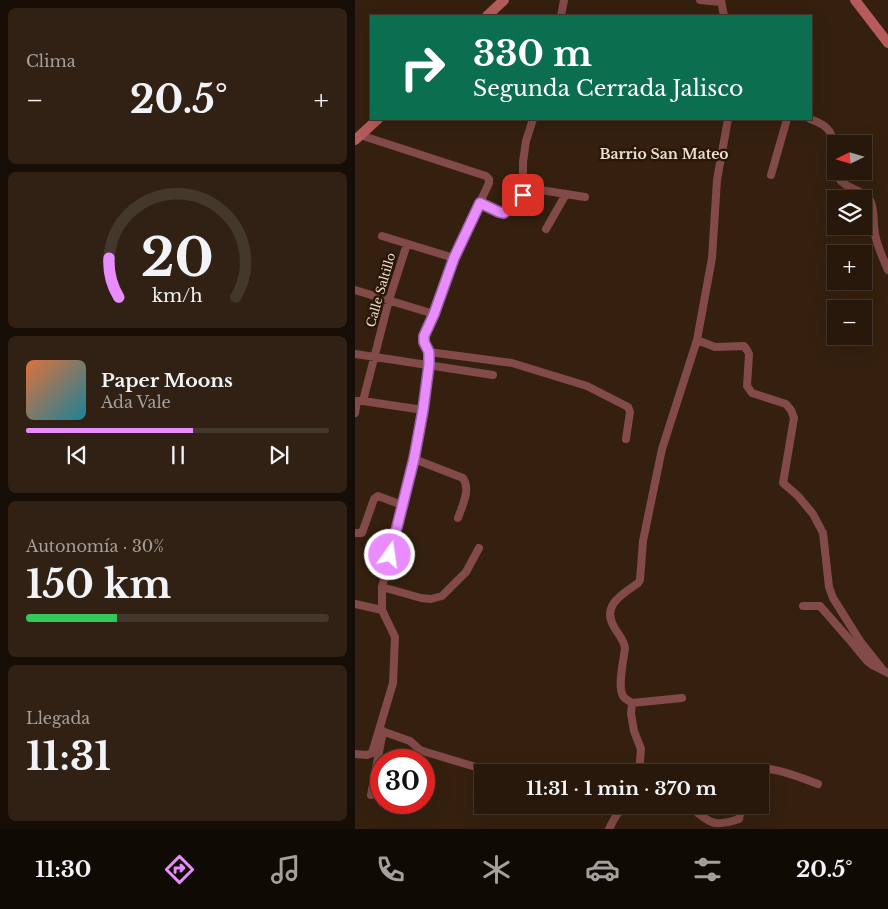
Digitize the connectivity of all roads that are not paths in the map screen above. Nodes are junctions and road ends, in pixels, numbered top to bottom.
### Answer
1 (504, 0) edge
2 (564, 0) edge
3 (700, 0) edge
4 (855, 0) edge
5 (721, 1) edge
6 (488, 15) edge
7 (561, 15) edge
8 (724, 15) edge
9 (888, 43) edge
10 (377, 120) edge
11 (533, 120) edge
12 (728, 120) edge
13 (787, 120) edge
14 (812, 120) edge
15 (357, 138) edge
16 (771, 175) dead end
17 (566, 194) junction
18 (523, 195) junction
19 (585, 197) dead end
20 (480, 203) junction
21 (546, 229) dead end
22 (382, 236) dead end
23 (407, 244) junction
24 (454, 258) junction
25 (888, 270) edge
26 (355, 290) edge
27 (389, 300) junction
28 (434, 314) junction
29 (697, 340) junction
30 (429, 352) junction
31 (355, 354) edge
32 (374, 357) junction
33 (429, 365) junction
34 (493, 375) dead end
35 (358, 401) edge
36 (423, 410) junction
37 (355, 413) edge
38 (626, 439) dead end
39 (414, 459) junction
40 (402, 506) junction
41 (458, 518) dead end
42 (355, 533) edge
43 (479, 548) dead end
44 (381, 588) junction
45 (355, 604) edge
46 (803, 606) dead end
47 (382, 610) junction
48 (886, 671) edge
49 (682, 698) dead end
50 (633, 703) junction
51 (381, 730) junction
52 (378, 749) edge
53 (355, 754) edge
54 (640, 764) edge
55 (474, 766) edge
56 (769, 770) edge
57 (818, 784) dead end
58 (616, 814) edge
59 (698, 814) edge
60 (740, 814) edge
61 (609, 829) edge

1 - 6 street
2 - 7 street
3 - 5 street
4 - 9 street
5 - 8 street
10 - 15 street
11 - 18 street
12 - 29 street
13 - 16 street
14 - 25 street
15 - 20 street
17 - 18 street
17 - 19 street
17 - 21 street
18 - 20 street
20 - 24 street
22 - 23 street
23 - 24 street
23 - 27 street, Calle Saltillo
24 - 28 street
26 - 27 street
27 - 28 street
27 - 32 street, Calle Saltillo
28 - 30 street
29 - 48 street
29 - 50 street
30 - 33 street
30 - 38 street
31 - 32 street
32 - 33 street
32 - 35 street, Calle Saltillo
33 - 34 street
33 - 36 street
35 - 36 street
35 - 37 street, Calle Saltillo
36 - 39 street
39 - 40 street
39 - 41 street
40 - 42 street
40 - 44 street
43 - 44 street
44 - 47 street
45 - 47 street
46 - 48 street
47 - 51 street
49 - 50 street
50 - 54 street
51 - 52 street
51 - 53 street
51 - 55 street
56 - 57 street
58 - 61 street
59 - 60 street

